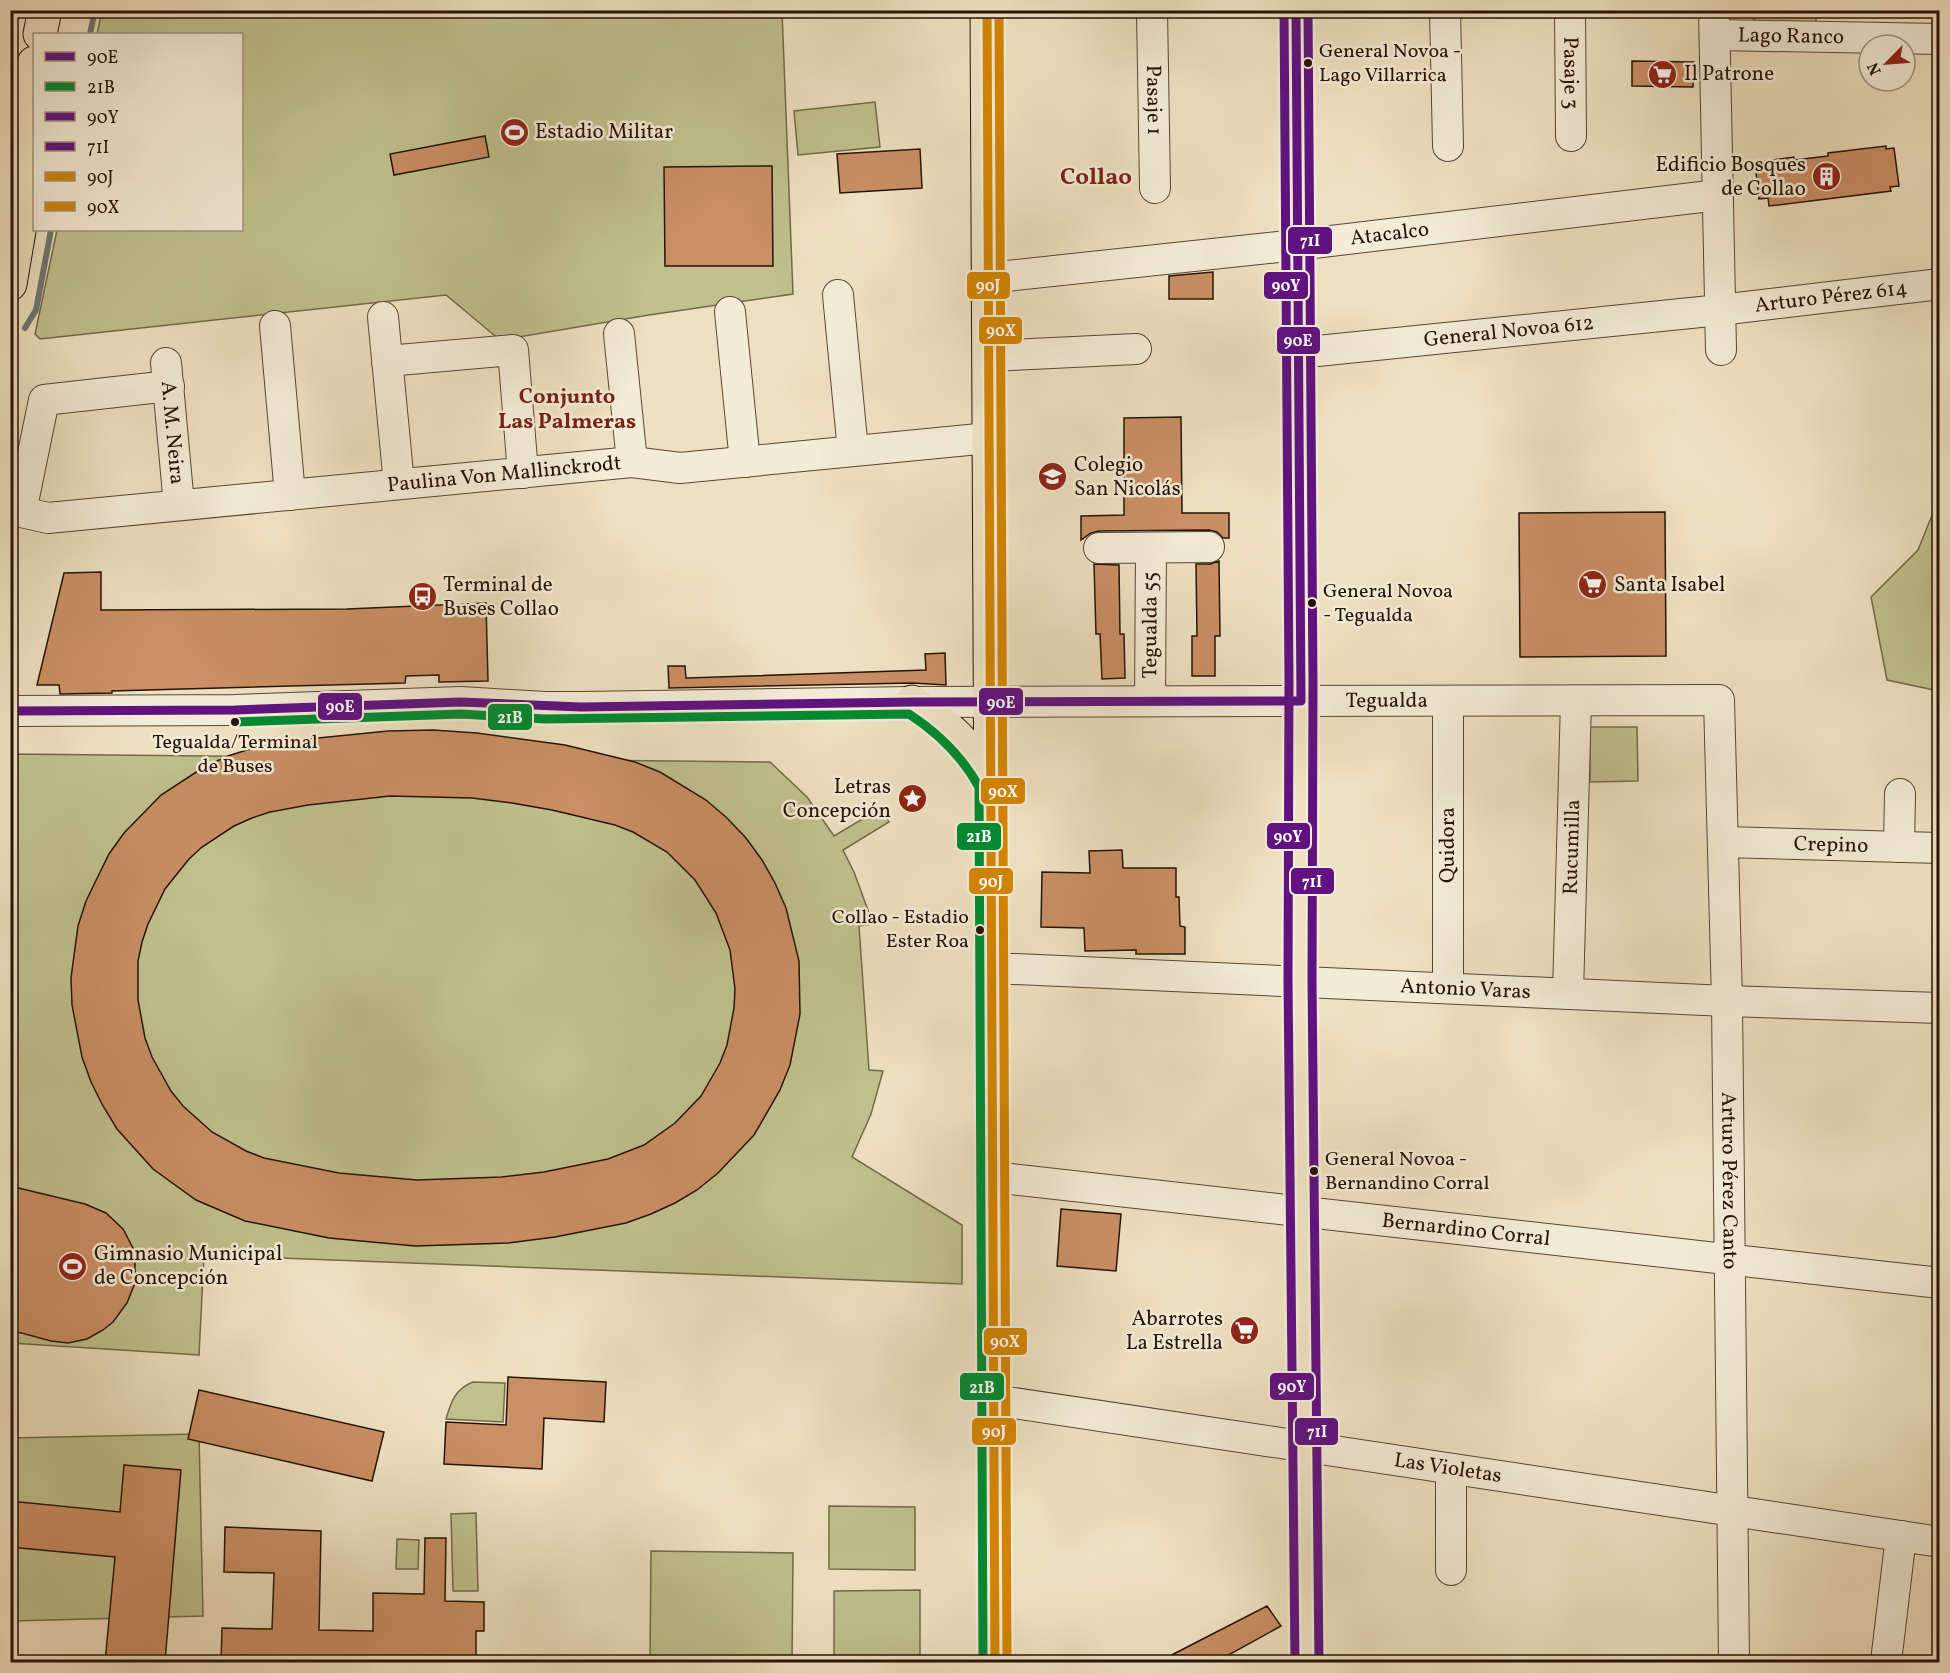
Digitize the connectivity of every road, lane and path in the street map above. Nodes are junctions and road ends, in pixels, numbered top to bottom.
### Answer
1 (987, 10) edge
2 (1152, 10) edge
3 (1296, 10) edge
4 (1445, 10) edge
5 (1570, 10) edge
6 (1714, 23) edge
7 (1829, 24) edge
8 (1940, 39) edge
9 (33, 68) edge
10 (33, 122) edge
11 (1571, 136) dead end
12 (1448, 146) dead end
13 (10, 176) edge
14 (1155, 188) dead end
15 (1718, 195) junction
16 (1297, 245) junction
17 (988, 278) junction
18 (10, 284) edge
19 (1940, 284) edge
20 (838, 295) dead end
21 (1720, 310) junction
22 (730, 312) dead end
23 (383, 317) dead end
24 (275, 326) dead end
25 (619, 334) dead end
26 (1136, 349) dead end
27 (1721, 350) dead end
28 (1298, 352) junction
29 (988, 356) junction
30 (387, 361) junction
31 (989, 438) junction
32 (853, 451) junction
33 (632, 462) junction
34 (745, 462) junction
35 (523, 473) junction
36 (399, 484) junction
37 (290, 495) junction
38 (179, 505) junction
39 (21, 512) joint
40 (1209, 547) dead end
41 (1099, 548) dead end
42 (1151, 548) junction
43 (1719, 700) joint
44 (1150, 701) junction
45 (1300, 701) junction
46 (1448, 701) junction
47 (1576, 701) junction
48 (912, 702) junction
49 (991, 702) junction
50 (10, 711) edge
51 (991, 784) junction
52 (1900, 794) dead end
53 (1723, 842) junction
54 (1899, 847) junction
55 (1940, 848) edge
56 (992, 968) junction
57 (1300, 981) junction
58 (1448, 988) junction
59 (1568, 994) junction
60 (1727, 1001) junction
61 (1940, 1008) edge
62 (993, 1177) junction
63 (1304, 1212) junction
64 (1730, 1259) junction
65 (1940, 1283) edge
66 (994, 1400) junction
67 (1306, 1447) junction
68 (1451, 1469) junction
69 (1732, 1512) junction
70 (1901, 1536) junction
71 (1939, 1541) edge
72 (1451, 1570) dead end
73 (995, 1662) edge
74 (1307, 1662) edge
75 (1734, 1662) edge
76 (1886, 1662) edge

1 - 17 main road
2 - 14 street, Pasaje 1
3 - 16 main road
4 - 12 street
5 - 11 street, Pasaje 3
6 - 7 street, Lago Ranco
6 - 15 street
7 - 8 street, Lago Ranco
9 - 13 main road
10 - 18 main road
15 - 16 street, Atacalco
15 - 21 street
16 - 17 street, Atacalco
16 - 28 main road
17 - 29 main road
19 - 21 street, Arturo Pérez 614
20 - 32 street
21 - 27 street
21 - 28 street, General Novoa 612
22 - 34 street
23 - 30 street
24 - 37 street
25 - 33 street
26 - 29 street
28 - 45 main road
29 - 31 main road
30 - 35 street
30 - 36 street
31 - 32 street, Paulina Von Mallinckrodt
31 - 49 main road
32 - 34 street, Paulina Von Mallinckrodt
33 - 34 street, Paulina Von Mallinckrodt
33 - 35 street, Paulina Von Mallinckrodt
35 - 36 street, Paulina Von Mallinckrodt
36 - 37 street, Paulina Von Mallinckrodt
37 - 38 street, Paulina Von Mallinckrodt
38 - 39 street, Paulina Von Mallinckrodt
38 - 39 street, A. M. Neira
40 - 42 street
41 - 42 street
42 - 44 street, Tegualda 55
43 - 47 street, Tegualda
43 - 53 street, Arturo Pérez Canto
44 - 45 street, Tegualda
44 - 49 street, Tegualda
45 - 46 street, Tegualda
45 - 57 main road
46 - 47 street, Tegualda
46 - 58 street, Quidora
47 - 59 street, Rucumilla
48 - 49 street, Tegualda
48 - 50 street, Tegualda
48 - 51 main road
49 - 51 main road
51 - 56 main road
52 - 54 street
53 - 54 street, Crepino
53 - 60 street, Arturo Pérez Canto
54 - 55 street, Crepino
56 - 57 street, Antonio Varas
56 - 62 main road
57 - 58 street, Antonio Varas
57 - 63 main road
58 - 59 street, Antonio Varas
59 - 60 street, Antonio Varas
60 - 61 street, Antonio Varas
60 - 64 street, Arturo Pérez Canto
62 - 63 street, Bernardino Corral
62 - 66 main road
63 - 64 street, Bernardino Corral
63 - 67 main road
64 - 65 street, Bernardino Corral
64 - 69 street, Arturo Pérez Canto
66 - 67 street, Las Violetas
66 - 73 main road
67 - 68 street, Las Violetas
67 - 74 main road
68 - 69 street, Las Violetas
68 - 72 street
69 - 70 street, Las Violetas
69 - 75 street, Arturo Pérez Canto
70 - 71 street, Las Violetas
70 - 76 street

